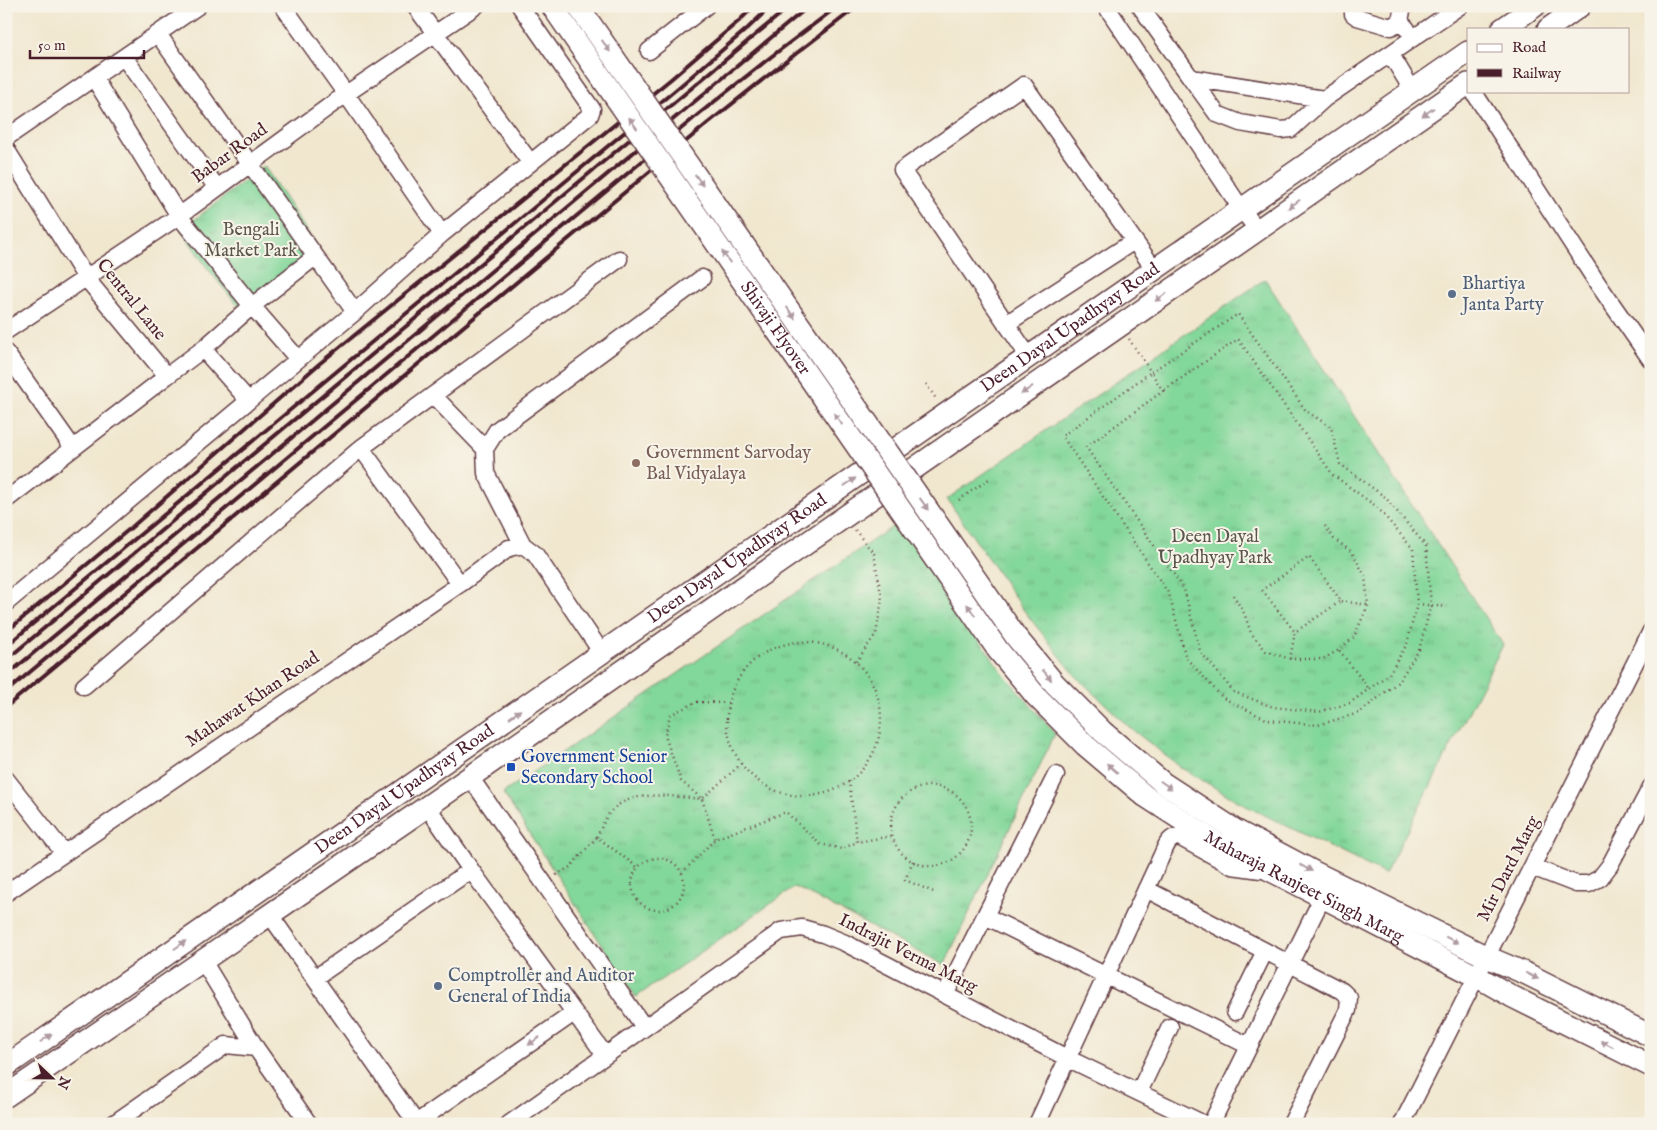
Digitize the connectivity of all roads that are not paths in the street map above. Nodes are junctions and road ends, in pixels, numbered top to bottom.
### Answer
1 (198, 6) edge
2 (283, 6) edge
3 (415, 6) edge
4 (476, 6) edge
5 (520, 6) edge
6 (552, 6) edge
7 (578, 6) edge
8 (706, 6) edge
9 (1106, 6) edge
10 (1140, 6) edge
11 (1353, 6) edge
12 (1460, 6) edge
13 (1535, 6) edge
14 (1580, 6) edge
15 (1402, 14) edge
16 (1503, 28) edge
17 (1549, 28) edge
18 (158, 34) junction
19 (436, 34) junction
20 (1416, 38) junction
21 (649, 51) dead end
22 (1391, 55) junction
23 (124, 57) junction
24 (1460, 58) edge
25 (94, 78) junction
26 (1191, 78) junction
27 (1467, 81) edge
28 (1467, 85) edge
29 (1413, 91) junction
30 (1474, 92) edge
31 (346, 94) junction
32 (1324, 100) junction
33 (6, 138) edge
34 (6, 149) edge
35 (530, 162) junction
36 (250, 165) junction
37 (217, 188) junction
38 (1242, 210) junction
39 (179, 216) junction
40 (1258, 230) junction
41 (442, 234) junction
42 (1134, 241) junction
43 (316, 257) junction
44 (619, 260) dead end
45 (1155, 270) junction
46 (86, 278) junction
47 (702, 278) dead end
48 (252, 306) junction
49 (355, 312) junction
50 (1006, 324) junction
51 (6, 331) edge
52 (203, 349) junction
53 (6, 354) edge
54 (1029, 357) junction
55 (298, 359) junction
56 (1651, 360) edge
57 (167, 376) junction
58 (433, 395) junction
59 (248, 400) junction
60 (73, 448) junction
61 (361, 448) junction
62 (485, 449) junction
63 (8, 495) edge
64 (523, 545) junction
65 (460, 584) junction
66 (6, 603) edge
67 (1651, 631) edge
68 (1016, 637) joint
69 (998, 650) joint
70 (602, 653) junction
71 (84, 686) dead end
72 (1056, 775) dead end
73 (470, 777) junction
74 (6, 779) edge
75 (1651, 786) edge
76 (427, 806) junction
77 (64, 853) junction
78 (1532, 867) junction
79 (471, 870) junction
80 (1269, 871) junction
81 (1146, 888) junction
82 (6, 893) edge
83 (1322, 898) junction
84 (270, 915) junction
85 (985, 916) junction
86 (1265, 951) junction
87 (1487, 957) junction
88 (202, 961) junction
89 (1289, 964) junction
90 (1105, 976) junction
91 (1476, 976) junction
92 (315, 978) junction
93 (945, 995) junction
94 (1235, 1012) dead end
95 (574, 1013) junction
96 (644, 1027) junction
97 (1170, 1027) dead end
98 (1651, 1036) edge
99 (1249, 1046) junction
100 (256, 1048) junction
101 (605, 1055) junction
102 (1067, 1058) junction
103 (6, 1066) edge
104 (1651, 1066) edge
105 (1138, 1092) junction
106 (6, 1096) edge
107 (416, 1123) edge
108 (113, 1124) edge
109 (310, 1124) edge
110 (509, 1124) edge
111 (1037, 1124) edge
112 (1204, 1124) edge
113 (1212, 1124) edge
114 (1291, 1124) edge
115 (1402, 1124) edge

1 - 18 street
2 - 31 street
3 - 19 street
4 - 19 street, Babar Road
5 - 35 street
69 -> 6 main road, Shivaji Flyover, bridge
7 -> 68 main road, Shivaji Flyover, bridge
8 - 21 street
9 - 38 street
10 - 26 street
11 - 15 street
12 - 20 street
13 - 16 main road
14 - 17 main road
15 - 20 street
18 - 23 street
18 - 36 street
19 - 31 street, Babar Road
19 - 35 street
20 - 22 street
22 - 29 street
22 - 32 street
23 - 25 street
23 - 37 street
24 - 27 street
24 - 29 main road, Deen Dayal Upadhyay Road
25 - 33 street
25 - 39 street
26 - 32 street
26 - 32 street
28 -> 40 main road, Deen Dayal Upadhyay Road
29 - 38 main road, Deen Dayal Upadhyay Road
30 - 56 street
31 - 36 street, Babar Road
31 - 41 street
34 - 46 street, Central Lane
35 - 41 street
36 - 37 street, Babar Road
36 - 43 street
37 - 39 street, Babar Road
38 - 40 street
38 - 45 main road, Deen Dayal Upadhyay Road
39 - 46 street, Babar Road
39 - 48 street
40 -> 73 main road, Deen Dayal Upadhyay Road
41 - 49 street
42 - 45 street
42 - 50 street
42 - 50 street
43 - 48 street
43 - 49 street
44 - 58 street
45 - 54 main road, Deen Dayal Upadhyay Road
46 - 51 street, Babar Road
46 - 57 street, Central Lane
47 - 62 street
48 - 52 street
48 - 55 street
49 - 55 street
50 - 54 street
52 - 57 street
52 - 59 street
53 - 60 street
70 -> 54 main road, Deen Dayal Upadhyay Road
55 - 59 street
57 - 60 street
58 - 61 street
58 - 62 street
59 - 66 street
60 - 63 street
61 - 65 street
61 - 71 street
62 - 64 street
64 - 65 street, Mahawat Khan Road
64 - 70 street
65 - 77 street, Mahawat Khan Road
67 - 78 street, Mir Dard Marg
68 -> 87 main road, Maharaja Ranjeet Singh Marg
80 -> 69 main road, Maharaja Ranjeet Singh Marg
103 -> 70 main road, Deen Dayal Upadhyay Road
72 - 85 street
73 - 76 main road, Deen Dayal Upadhyay Road
73 - 96 street
74 - 77 street
75 - 78 street
76 - 79 street
76 - 84 main road, Deen Dayal Upadhyay Road
77 - 82 street, Mahawat Khan Road
78 - 87 street, Mir Dard Marg
79 - 92 street
79 - 95 street
80 - 81 street
80 - 83 main road, Maharaja Ranjeet Singh Marg
81 - 86 street
81 - 90 street
83 - 89 street
83 - 91 main road, Maharaja Ranjeet Singh Marg
84 - 88 main road, Deen Dayal Upadhyay Road
84 - 92 street
85 - 90 street
85 - 93 street
86 - 89 street
86 - 94 street
87 - 91 street, Mir Dard Marg
87 -> 98 main road, Maharaja Ranjeet Singh Marg
88 - 100 street
88 - 106 main road, Deen Dayal Upadhyay Road
89 - 99 street
89 - 114 street
90 - 99 street
90 - 102 street
104 -> 91 main road, Maharaja Ranjeet Singh Marg
91 - 115 street, Mir Dard Marg
92 - 107 street
93 - 96 street, Indrajit Verma Marg
93 - 102 street, Indrajit Verma Marg
95 - 101 street
95 -> 107 street
96 - 101 street, Indrajit Verma Marg
97 - 105 street
99 - 113 street
100 - 108 street
100 - 109 street
101 - 110 street, Indrajit Verma Marg
102 - 105 street, Indrajit Verma Marg
102 - 111 street
105 - 112 street, Indrajit Verma Marg

